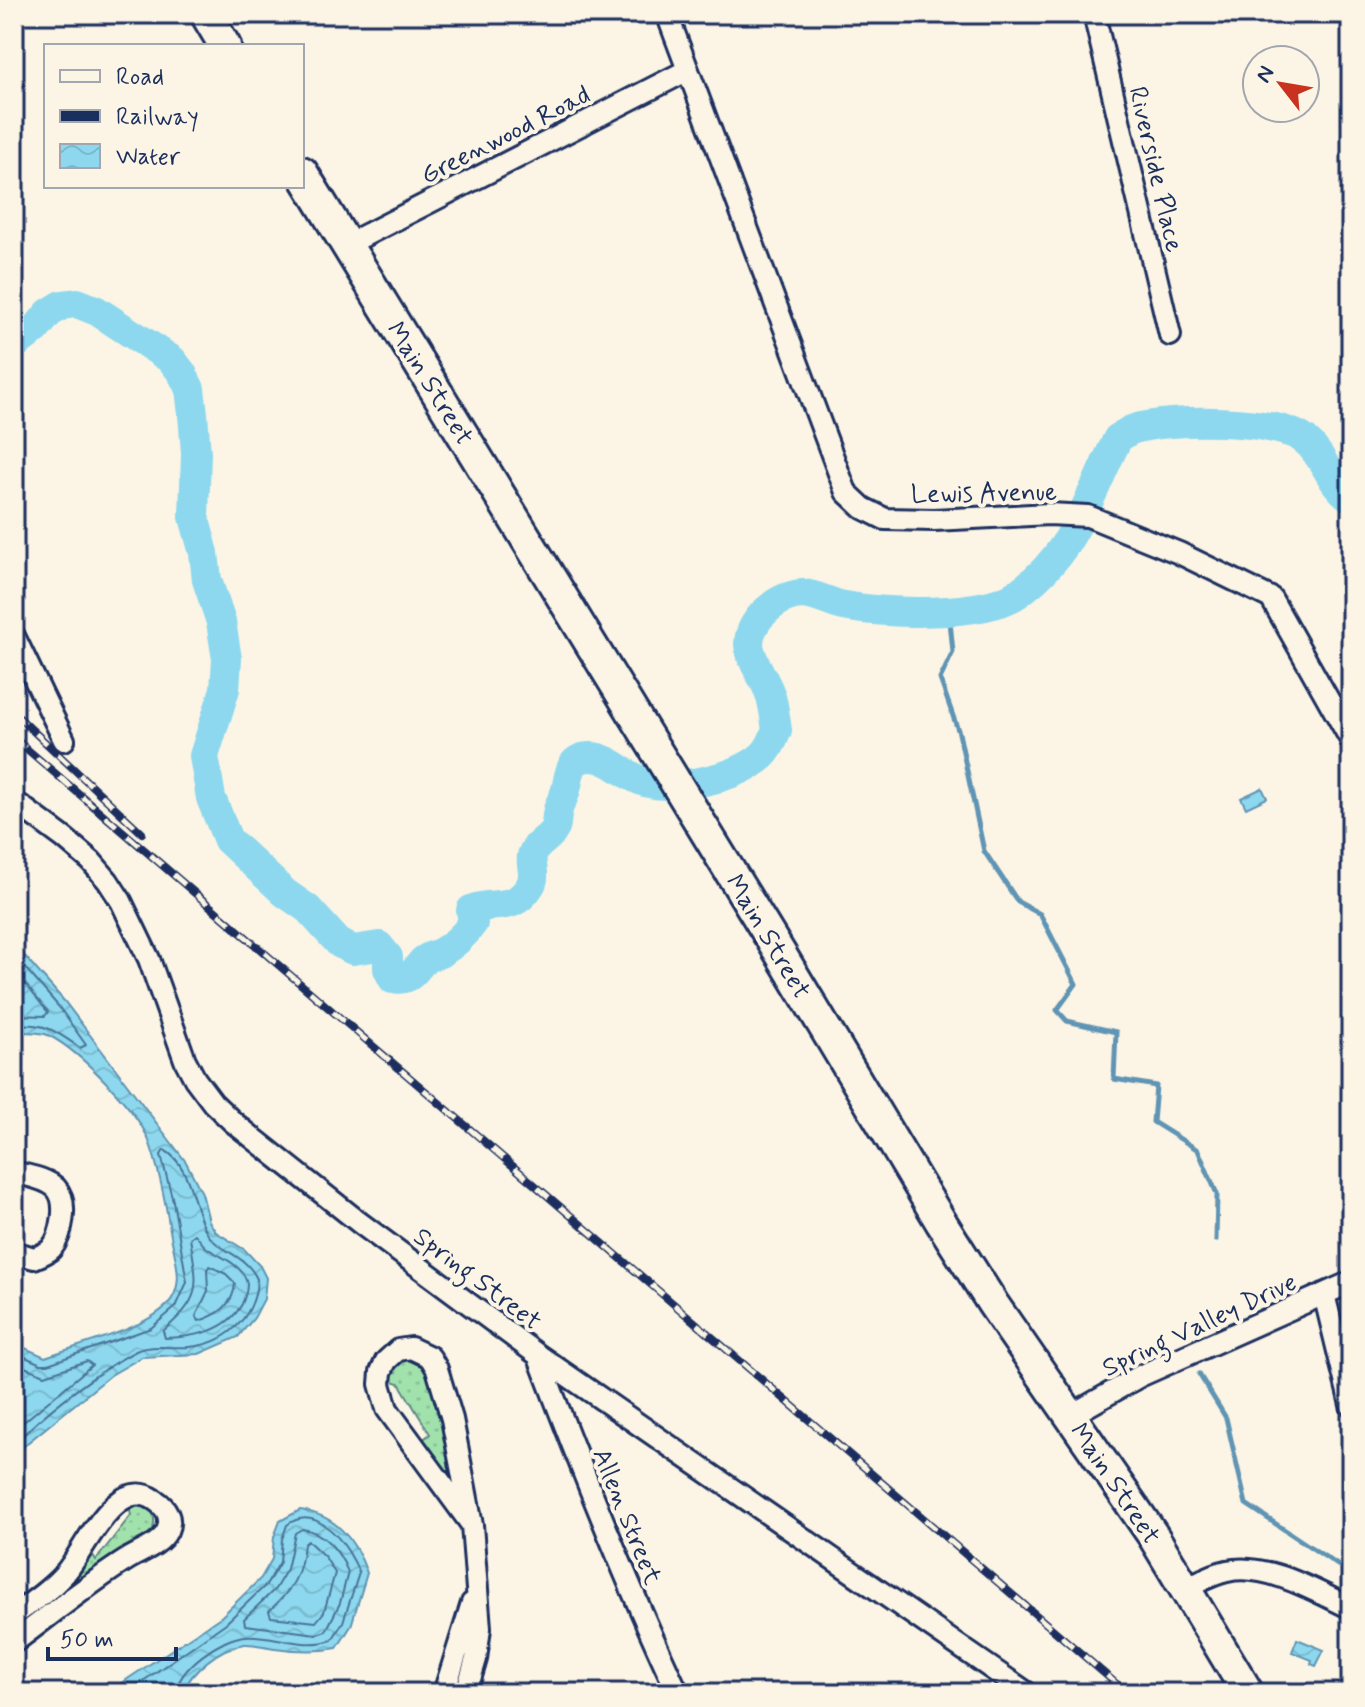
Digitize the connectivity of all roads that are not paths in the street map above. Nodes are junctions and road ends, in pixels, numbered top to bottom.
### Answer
1 (206, 14) edge
2 (667, 14) edge
3 (1094, 14) edge
4 (224, 44) edge
5 (688, 70) junction
6 (304, 175) edge
7 (346, 245) junction
8 (1170, 335) dead end
9 (14, 636) edge
10 (64, 740) dead end
11 (1351, 740) edge
12 (14, 801) edge
13 (14, 1172) edge
14 (14, 1252) edge
15 (1351, 1282) edge
16 (1324, 1294) junction
17 (538, 1355) junction
18 (1351, 1405) edge
19 (1070, 1416) junction
20 (472, 1525) junction
21 (64, 1574) junction
22 (1186, 1588) junction
23 (475, 1591) junction
24 (79, 1593) junction
25 (1351, 1608) edge
26 (14, 1615) edge
27 (14, 1642) edge
28 (444, 1693) edge
29 (466, 1693) edge
30 (678, 1693) edge
31 (1027, 1693) edge
32 (1248, 1693) edge

1 - 4 main road
2 - 5 street, Lewis Avenue
3 - 8 street, Riverside Place
5 - 7 street, Greenwood Road
5 - 11 street, Lewis Avenue
6 - 7 main road, Main Street
7 - 19 main road, Main Street
9 - 10 street
12 - 17 street, Spring Street
13 - 14 street
15 - 16 street, Spring Valley Drive
16 - 18 street
16 - 19 street, Spring Valley Drive
17 - 30 street, Allen Street
17 - 31 street, Spring Street
19 - 22 main road, Main Street
20 - 20 street
20 - 23 street
21 - 24 street
21 - 24 street
21 - 26 street
22 - 25 street
22 - 32 main road, Main Street
23 - 28 street
23 - 29 street
24 - 27 street

